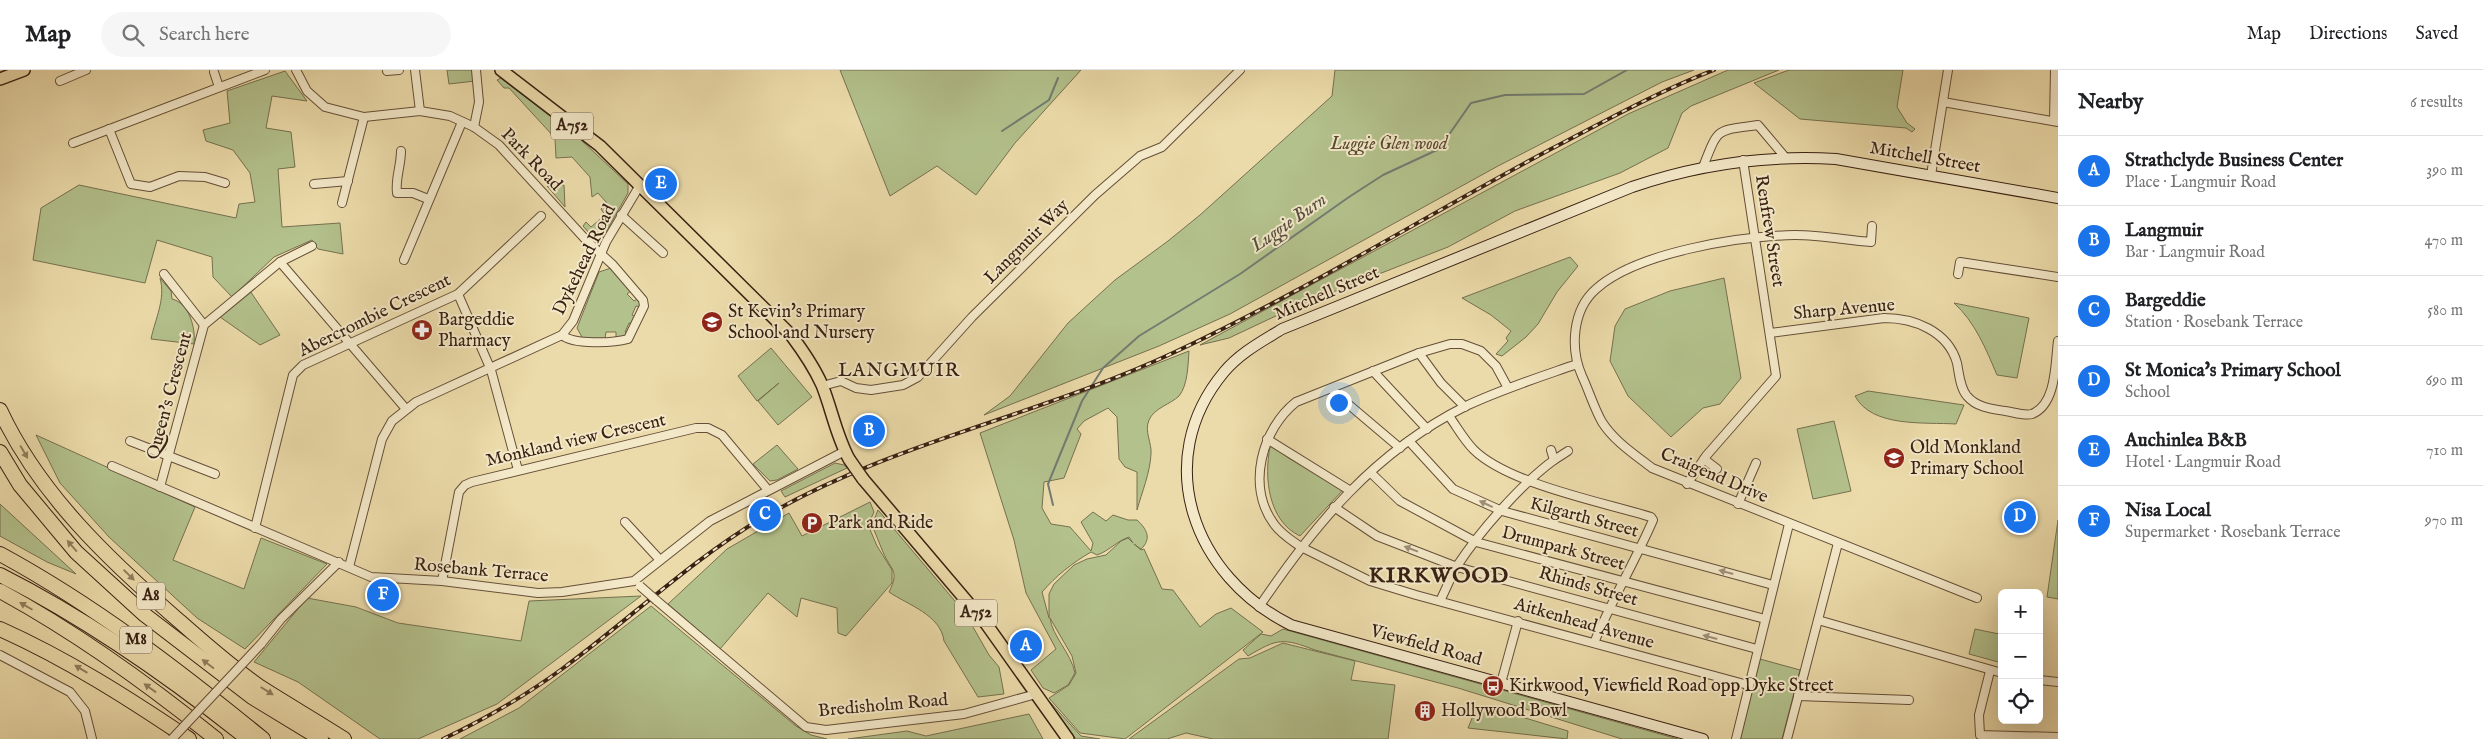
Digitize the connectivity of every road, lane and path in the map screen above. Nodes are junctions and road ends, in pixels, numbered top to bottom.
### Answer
1 (24, 70) edge
2 (86, 70) edge
3 (265, 70) edge
4 (296, 70) edge
5 (399, 70) edge
6 (415, 70) edge
7 (476, 70) edge
8 (501, 70) edge
9 (1240, 70) edge
10 (1948, 70) edge
11 (2055, 70) edge
12 (387, 71) edge
13 (214, 72) dead end
14 (0, 79) edge
15 (60, 81) dead end
16 (219, 87) junction
17 (1943, 102) junction
18 (420, 111) junction
19 (364, 117) junction
20 (462, 122) junction
21 (2056, 122) edge
22 (474, 127) junction
23 (108, 130) junction
24 (73, 143) dead end
25 (401, 151) dead end
26 (1785, 158) junction
27 (1743, 160) junction
28 (1703, 167) junction
29 (1931, 175) junction
30 (348, 181) junction
31 (225, 183) dead end
32 (314, 184) dead end
33 (640, 185) junction
34 (2058, 198) edge
35 (428, 199) junction
36 (342, 203) dead end
37 (621, 215) junction
38 (541, 216) dead end
39 (1872, 226) dead end
40 (662, 238) dead end
41 (1754, 238) junction
42 (655, 245) junction
43 (312, 246) dead end
44 (663, 253) dead end
45 (600, 254) junction
46 (404, 260) dead end
47 (280, 262) junction
48 (164, 274) dead end
49 (1958, 274) dead end
50 (2058, 277) edge
51 (458, 294) junction
52 (204, 325) junction
53 (1770, 333) junction
54 (562, 335) junction
55 (2058, 341) edge
56 (350, 343) junction
57 (1418, 353) junction
58 (1577, 364) junction
59 (490, 370) junction
60 (1373, 371) junction
61 (822, 386) junction
62 (2055, 386) edge
63 (1332, 388) junction
64 (1508, 388) junction
65 (1466, 406) junction
66 (406, 408) junction
67 (0, 410) edge
68 (1449, 416) junction
69 (1427, 429) junction
70 (1267, 439) junction
71 (130, 441) dead end
72 (1409, 442) junction
73 (1400, 448) junction
74 (1551, 450) dead end
75 (1568, 451) dead end
76 (0, 452) edge
77 (847, 455) junction
78 (170, 456) junction
79 (1704, 459) junction
80 (1554, 460) junction
81 (1756, 463) dead end
82 (112, 466) dead end
83 (1717, 469) dead end
84 (518, 470) junction
85 (1370, 473) junction
86 (215, 474) dead end
87 (1529, 481) junction
88 (1687, 484) junction
89 (160, 487) junction
90 (768, 490) junction
91 (1349, 490) junction
92 (1738, 504) junction
93 (1334, 507) junction
94 (1502, 511) junction
95 (625, 522) dead end
96 (1789, 524) junction
97 (255, 528) junction
98 (1476, 542) junction
99 (1838, 543) junction
100 (1301, 547) junction
101 (1640, 549) junction
102 (0, 555) edge
103 (660, 560) junction
104 (339, 562) junction
105 (349, 567) junction
106 (1457, 567) junction
107 (0, 574) edge
108 (634, 580) junction
109 (1625, 580) junction
110 (442, 582) junction
111 (1773, 585) junction
112 (0, 591) edge
113 (1977, 598) dead end
114 (1440, 601) junction
115 (1260, 607) junction
116 (1608, 609) junction
117 (1764, 619) junction
118 (1818, 620) junction
119 (1518, 621) junction
120 (0, 629) edge
121 (1594, 643) junction
122 (1757, 649) junction
123 (0, 654) edge
124 (1990, 671) junction
125 (1998, 673) edge
126 (2043, 680) edge
127 (2058, 682) edge
128 (1501, 683) junction
129 (1748, 685) junction
130 (1036, 694) junction
131 (1798, 696) junction
132 (1909, 700) dead end
133 (218, 715) junction
134 (2058, 737) edge
135 (92, 739) edge
136 (172, 739) edge
137 (188, 739) edge
138 (216, 739) edge
139 (248, 739) edge
140 (263, 739) edge
141 (321, 739) edge
142 (344, 739) edge
143 (1068, 739) edge
144 (1703, 739) edge
145 (1736, 739) edge
146 (1787, 739) edge

1 - 14 main road
2 - 15 street
3 - 16 street
4 - 19 street, Park Road
5 - 12 street
6 - 18 street
7 - 22 street
8 - 33 main road, A752
9 - 61 street, Langmuir Way
10 - 17 street
11 - 21 street
13 - 16 street
16 - 23 street
17 - 21 street
17 - 29 street
18 - 19 street, Park Road
18 - 20 street, Park Road
19 - 30 street
20 - 22 street, Park Road
20 - 35 street
22 - 45 street, Park Road
23 - 24 street
23 - 31 street
25 - 35 street
26 - 27 street, Mitchell Street
26 - 28 street
26 - 29 street, Mitchell Street
27 - 28 street, Mitchell Street
27 - 41 street, Renfrew Street
28 - 115 street, Mitchell Street
29 - 34 street, Mitchell Street
30 - 32 street
30 - 36 street
33 - 37 street, Dykehead Road
33 - 61 main road, A752
35 - 46 street
37 - 42 street
37 - 45 street, Dykehead Road
38 - 51 street, Abercrombie Crescent
39 - 41 street, Craigend Drive
40 - 42 street
41 - 53 street, Renfrew Street
41 - 58 street, Craigend Drive
42 - 44 street
43 - 47 street, Queen's Crescent
45 - 54 street, Dykehead Road
45 - 54 street, Park Road
47 - 52 street, Queen's Crescent
47 - 56 street
48 - 52 street
49 - 50 street
51 - 56 street, Abercrombie Crescent
51 - 59 street
52 - 78 street, Queen's Crescent
53 - 62 street, Sharp Avenue
53 - 79 street, Renfrew Street
54 - 59 street, Dykehead Road
55 - 62 street, Sharp Avenue
56 - 66 street
56 - 97 street, Abercrombie Crescent
57 - 60 street
57 - 64 street
57 - 65 street
58 - 64 street
58 - 88 street, Craigend Drive
59 - 66 street, Dykehead Road
59 - 84 street
60 - 63 street
60 - 69 street
61 - 77 main road, A752
63 - 70 street
63 - 73 street
64 - 65 street
65 - 68 street
66 - 105 street, Dykehead Road
67 -> 142 highway, A8
68 - 69 street
68 - 87 street
69 - 72 street
70 - 91 street
70 - 100 street, Aitkenhead Avenue
71 - 78 street
72 - 73 street
94 -> 72 street, Kilgarth Street
73 - 85 street
74 - 80 street
75 - 80 street
141 -> 76 highway, A8
77 - 90 street, Rosebank Terrace
77 - 130 main road, A752, bridge
78 - 86 street
78 - 89 street, Queen's Crescent
79 - 83 street
79 - 88 street, Renfrew Street
80 - 87 street
81 - 92 street
82 - 89 street, Rosebank Terrace
84 - 90 street, Monkland view Crescent
84 - 110 street, Monkland view Crescent
85 - 91 street
85 - 98 street, Drumpark Street
87 - 94 street
87 - 101 street
88 - 92 street, Craigend Drive
89 - 97 street, Rosebank Terrace
90 - 103 street, Rosebank Terrace
91 - 93 street
92 - 96 street, Craigend Drive
93 - 100 street
106 -> 93 street, Rhinds Street
94 - 98 street
94 - 101 street, Kilgarth Street
95 - 103 street
96 - 99 street, Craigend Drive
96 - 111 street
97 - 104 street, Rosebank Terrace
98 - 106 street
98 - 109 street, Drumpark Street
99 - 113 street, Craigend Drive
99 - 118 street
100 - 114 street, Aitkenhead Avenue
100 - 115 street
101 - 109 street
111 -> 101 street, Kilgarth Street
102 - 133 highway, M8
102 - 140 highway, M8
103 - 108 street, Rosebank Terrace
104 - 105 street, Rosebank Terrace
104 - 136 street, bridge
105 - 110 street, Rosebank Terrace
106 - 114 street
106 - 116 street, Rhinds Street
107 - 133 highway, M8
108 - 110 street, Rosebank Terrace
108 - 130 street, Bredisholm Road, bridge
109 - 116 street
109 - 117 street, Drumpark Street
111 - 117 street
138 -> 112 highway, M8
114 - 119 street, Aitkenhead Avenue
115 - 128 street, Viewfield Road
116 - 121 street
122 -> 116 street, Rhinds Street
117 - 122 street
118 - 124 street
118 - 131 street
119 - 121 street, Aitkenhead Avenue
119 - 128 street
137 -> 120 highway
121 - 129 street, Aitkenhead Avenue
122 - 129 street
123 - 135 street
124 - 125 street
124 - 134 street
126 - 127 street
128 - 144 street, Viewfield Road
129 - 145 street
130 - 143 main road, A752
131 - 132 street
131 - 146 street
133 - 139 highway, M8

